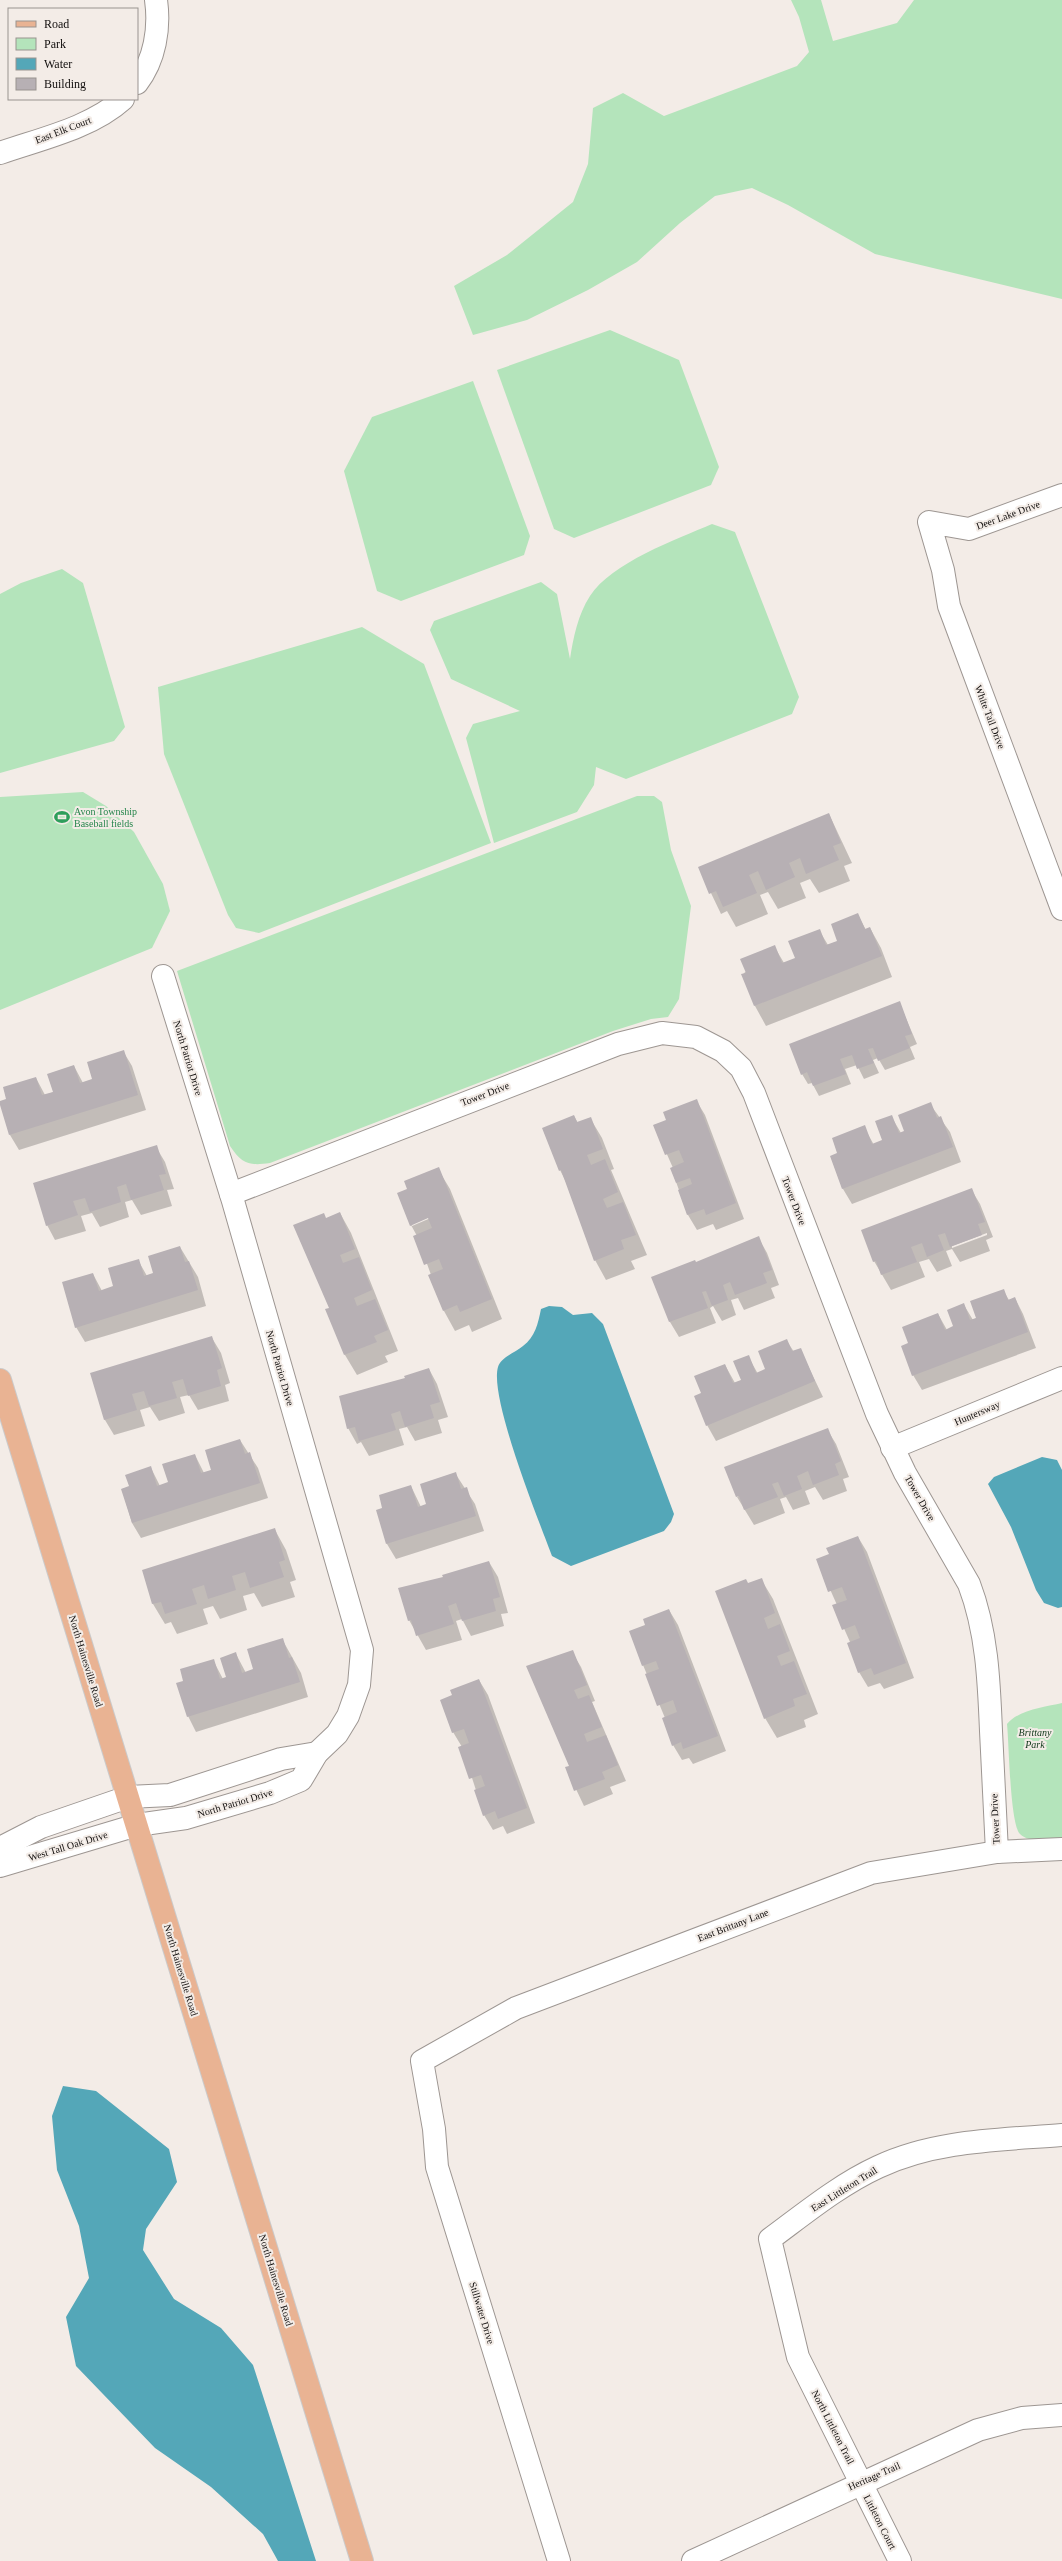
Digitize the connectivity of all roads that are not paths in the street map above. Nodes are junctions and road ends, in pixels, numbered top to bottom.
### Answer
1 (156, 0) edge
2 (138, 81) edge
3 (122, 100) edge
4 (0, 154) edge
5 (1062, 495) edge
6 (929, 522) joint
7 (1062, 909) edge
8 (163, 976) dead end
9 (231, 1194) junction
10 (1062, 1378) edge
11 (0, 1380) edge
12 (892, 1448) junction
13 (317, 1753) junction
14 (128, 1797) junction
15 (137, 1824) junction
16 (0, 1848) edge
17 (1062, 1849) edge
18 (997, 1852) junction
19 (0, 1866) edge
20 (422, 2061) joint
21 (1062, 2135) edge
22 (806, 2372) joint
23 (1062, 2415) edge
24 (861, 2482) junction
25 (362, 2561) edge
26 (559, 2561) edge
27 (693, 2561) edge
28 (900, 2561) edge

1 - 2 street
3 - 4 street, East Elk Court
5 - 6 street, Deer Lake Drive
6 - 7 street, White Tail Drive
8 - 9 street, North Patriot Drive
9 - 12 street, Tower Drive
9 - 13 street, North Patriot Drive
10 - 12 street, Huntersway
11 - 14 main road, North Hainesville Road
12 - 18 street, Tower Drive
13 - 14 street
13 - 15 street, North Patriot Drive
14 - 15 main road, North Hainesville Road
14 - 16 street
15 - 19 street, West Tall Oak Drive
15 - 25 main road, North Hainesville Road
17 - 18 street, East Brittany Lane
18 - 20 street, East Brittany Lane
20 - 26 street, Stillwater Drive
21 - 22 street, East Littleton Trail
22 - 24 street, North Littleton Trail
23 - 24 street, Heritage Trail
24 - 27 street, Heritage Trail
24 - 28 street, Littleton Court

